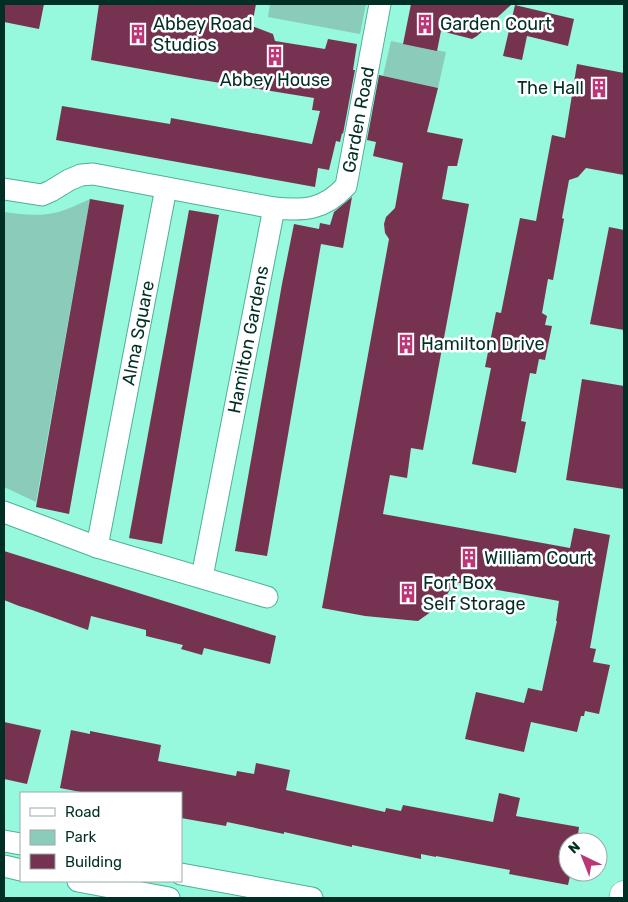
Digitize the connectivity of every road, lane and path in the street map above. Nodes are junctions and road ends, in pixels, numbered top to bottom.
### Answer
1 (380, 4) edge
2 (166, 188) junction
3 (4, 190) edge
4 (274, 208) junction
5 (4, 512) edge
6 (97, 546) junction
7 (202, 577) junction
8 (267, 597) dead end
9 (4, 840) edge
10 (20, 844) edge
11 (4, 866) edge
12 (20, 870) edge
13 (182, 874) edge
14 (83, 882) edge
15 (169, 898) edge
16 (312, 898) edge

1 - 4 street, Garden Road
2 - 3 street
2 - 4 street
2 - 6 street, Alma Square
4 - 7 street, Hamilton Gardens
5 - 6 street
6 - 7 street
7 - 8 street
9 - 10 street
11 - 12 street
13 - 16 street
14 - 15 street

